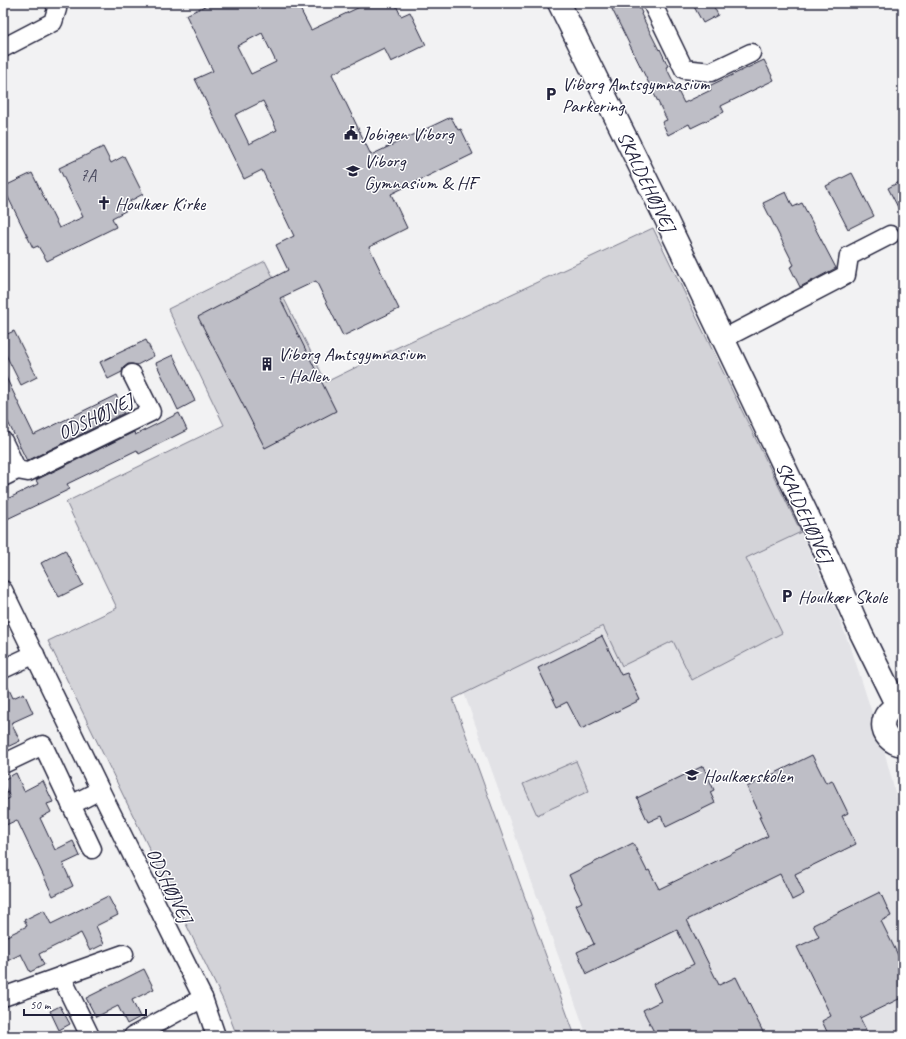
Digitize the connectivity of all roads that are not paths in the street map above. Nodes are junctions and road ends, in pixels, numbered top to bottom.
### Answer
1 (55, 3) edge
2 (559, 3) edge
3 (652, 3) edge
4 (3, 48) edge
5 (751, 53) dead end
6 (890, 235) dead end
7 (723, 339) junction
8 (132, 374) dead end
9 (3, 441) edge
10 (10, 474) edge
11 (3, 590) edge
12 (35, 654) junction
13 (3, 669) edge
14 (900, 706) edge
15 (903, 746) edge
16 (3, 764) edge
17 (100, 790) junction
18 (71, 805) junction
19 (92, 849) dead end
20 (124, 954) dead end
21 (61, 976) junction
22 (3, 997) edge
23 (203, 998) junction
24 (90, 1036) edge
25 (132, 1036) edge
26 (216, 1036) edge

1 - 4 street
2 - 7 street, SKALDEHØJVEJ
3 - 5 street
6 - 7 street
7 - 14 street, SKALDEHØJVEJ
8 - 10 street, ODSHØJVEJ
9 - 10 street, ODSHØJVEJ
11 - 12 street, ODSHØJVEJ
12 - 13 street
12 - 17 street, ODSHØJVEJ
14 - 15 street
16 - 18 street
17 - 18 street
17 - 23 street, ODSHØJVEJ
18 - 19 street
20 - 21 street
21 - 22 street
21 - 24 street
23 - 25 street
23 - 26 street, ODSHØJVEJ

